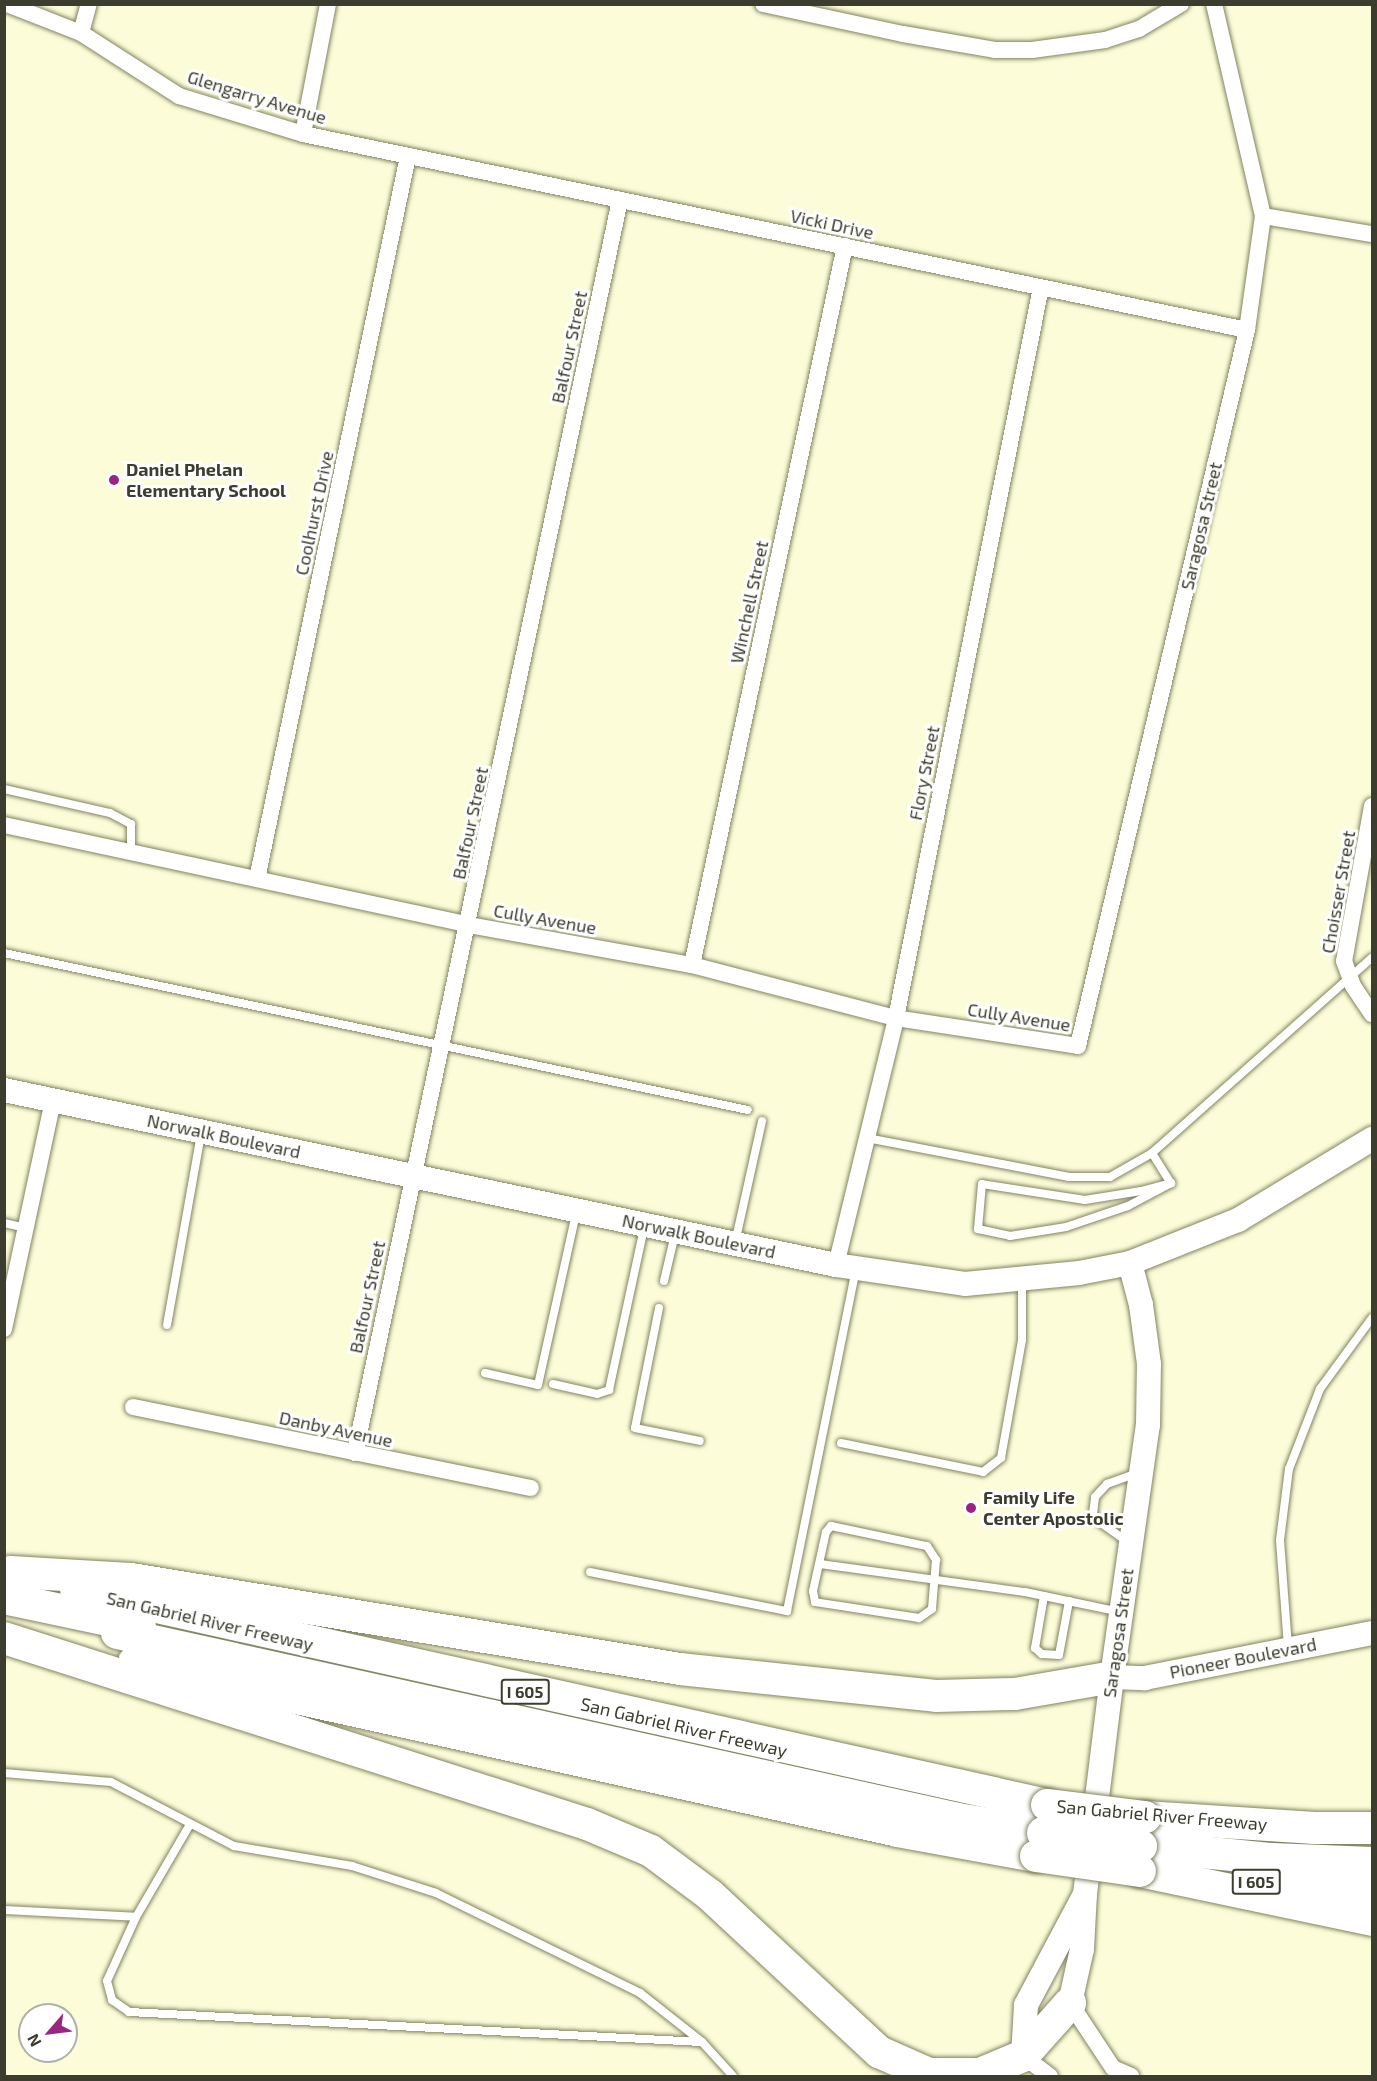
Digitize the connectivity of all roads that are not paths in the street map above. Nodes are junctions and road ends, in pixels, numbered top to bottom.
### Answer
1 (7, 4) edge
2 (89, 4) edge
3 (328, 4) edge
4 (763, 4) edge
5 (1181, 4) edge
6 (1214, 4) edge
7 (81, 33) junction
8 (303, 134) junction
9 (408, 156) junction
10 (620, 200) junction
11 (1263, 216) junction
12 (1372, 234) edge
13 (845, 246) junction
14 (1041, 287) junction
15 (1247, 330) junction
16 (4, 789) edge
17 (1372, 806) edge
18 (4, 825) edge
19 (131, 852) junction
20 (257, 879) junction
21 (469, 925) junction
22 (4, 953) edge
23 (1372, 958) edge
24 (692, 965) junction
25 (1349, 975) junction
26 (1372, 1014) edge
27 (896, 1018) junction
28 (442, 1044) junction
29 (1078, 1046) joint
30 (4, 1090) edge
31 (53, 1100) junction
32 (748, 1110) dead end
33 (762, 1120) dead end
34 (202, 1131) junction
35 (867, 1138) junction
36 (1372, 1139) edge
37 (1152, 1153) junction
38 (412, 1175) junction
39 (1171, 1183) junction
40 (577, 1210) junction
41 (4, 1223) edge
42 (644, 1224) junction
43 (26, 1228) junction
44 (676, 1231) junction
45 (735, 1243) junction
46 (1130, 1263) junction
47 (846, 1267) junction
48 (1022, 1280) junction
49 (664, 1281) dead end
50 (659, 1308) dead end
51 (1372, 1318) edge
52 (167, 1325) dead end
53 (4, 1329) edge
54 (484, 1373) dead end
55 (553, 1384) dead end
56 (133, 1407) dead end
57 (700, 1441) dead end
58 (841, 1443) dead end
59 (355, 1453) junction
60 (1141, 1472) junction
61 (531, 1488) dead end
62 (1131, 1544) junction
63 (820, 1564) junction
64 (590, 1572) dead end
65 (6, 1580) edge
66 (936, 1580) junction
67 (1044, 1596) junction
68 (1069, 1601) junction
69 (4, 1609) edge
70 (1121, 1612) junction
71 (4, 1633) edge
72 (1372, 1633) edge
73 (4, 1638) edge
74 (1288, 1649) junction
75 (1112, 1677) junction
76 (4, 1773) edge
77 (189, 1826) junction
78 (1372, 1828) edge
79 (1043, 1829) junction
80 (1142, 1843) junction
81 (1372, 1851) edge
82 (1372, 1863) edge
83 (1372, 1888) edge
84 (1085, 1894) junction
85 (4, 1910) edge
86 (136, 1917) junction
87 (1372, 1920) edge
88 (1070, 2003) junction
89 (702, 2042) junction
90 (1023, 2056) junction
91 (733, 2076) edge
92 (1050, 2076) edge
93 (1131, 2076) edge

1 - 7 street, Glengarry Avenue
2 - 7 street
3 - 8 street
4 - 5 street
6 - 11 street, Saragosa Street
7 - 8 street, Glengarry Avenue
8 - 9 street, Glengarry Avenue
9 - 10 street, Vicki Drive
9 - 20 street, Coolhurst Drive
10 - 13 street, Vicki Drive
10 - 21 street, Balfour Street
11 - 12 street
11 - 15 street, Saragosa Street
13 - 14 street, Vicki Drive
13 - 24 street, Winchell Street
14 - 15 street, Vicki Drive
14 - 27 street, Flory Street
15 - 29 street, Saragosa Street
16 - 19 lane
17 - 25 street, Choisser Street
18 - 19 street, Cully Avenue
19 - 20 street, Cully Avenue
20 - 21 street, Cully Avenue
21 - 24 street, Cully Avenue
21 - 28 street, Balfour Street
22 - 28 lane
23 - 25 lane
24 - 27 street, Cully Avenue
25 - 26 street, Choisser Street
25 - 37 lane
27 - 29 street, Cully Avenue
27 - 35 street, Flory Street
28 - 32 lane
28 - 38 street, Balfour Street
30 - 31 main road, Norwalk Boulevard
31 - 34 main road, Norwalk Boulevard
31 - 43 street
33 - 45 lane
34 - 38 main road, Norwalk Boulevard
34 - 52 lane
35 - 37 lane
35 - 47 street, Flory Street
36 - 46 main road, Norwalk Boulevard
37 - 39 lane
38 - 40 main road, Norwalk Boulevard
38 - 59 street, Balfour Street
39 - 39 lane
40 - 42 main road, Norwalk Boulevard
40 - 54 lane
41 - 43 lane
42 - 44 main road, Norwalk Boulevard
42 - 55 lane
43 - 53 street
44 - 45 main road, Norwalk Boulevard
44 - 49 lane
45 - 47 main road, Norwalk Boulevard
46 - 48 main road, Norwalk Boulevard
46 - 60 main road, Saragosa Street
47 - 48 main road, Norwalk Boulevard
47 - 64 lane
48 - 58 lane
50 - 57 lane
51 - 74 lane
56 - 59 street, Danby Avenue
59 - 61 street, Danby Avenue
60 - 62 main road, Saragosa Street
60 - 62 lane
62 - 70 main road, Saragosa Street
63 - 66 lane
63 - 66 lane
63 - 66 lane
65 - 75 highway
65 - 79 highway, San Gabriel River Freeway / I 605
66 - 67 lane
67 - 68 lane
67 - 68 lane
68 - 70 lane
69 - 79 highway
70 - 75 main road, Saragosa Street
71 - 79 highway, San Gabriel River Freeway / I 605
72 - 74 main road, Pioneer Boulevard
73 - 90 highway
74 - 75 main road, Pioneer Boulevard
75 - 84 main road, Saragosa Street
76 - 77 lane
77 - 86 lane
77 - 89 lane
78 - 80 highway, San Gabriel River Freeway / I 605
79 - 80 highway, San Gabriel River Freeway / I 605, bridge
79 - 80 highway, San Gabriel River Freeway / I 605, bridge
80 - 81 highway
80 - 82 highway
80 - 83 highway, San Gabriel River Freeway / I 605
80 - 87 highway
84 - 88 main road, Saragosa Street
84 - 90 main road
85 - 86 lane
86 - 89 lane
88 - 90 highway
88 - 93 street
89 - 91 lane
90 - 92 street

